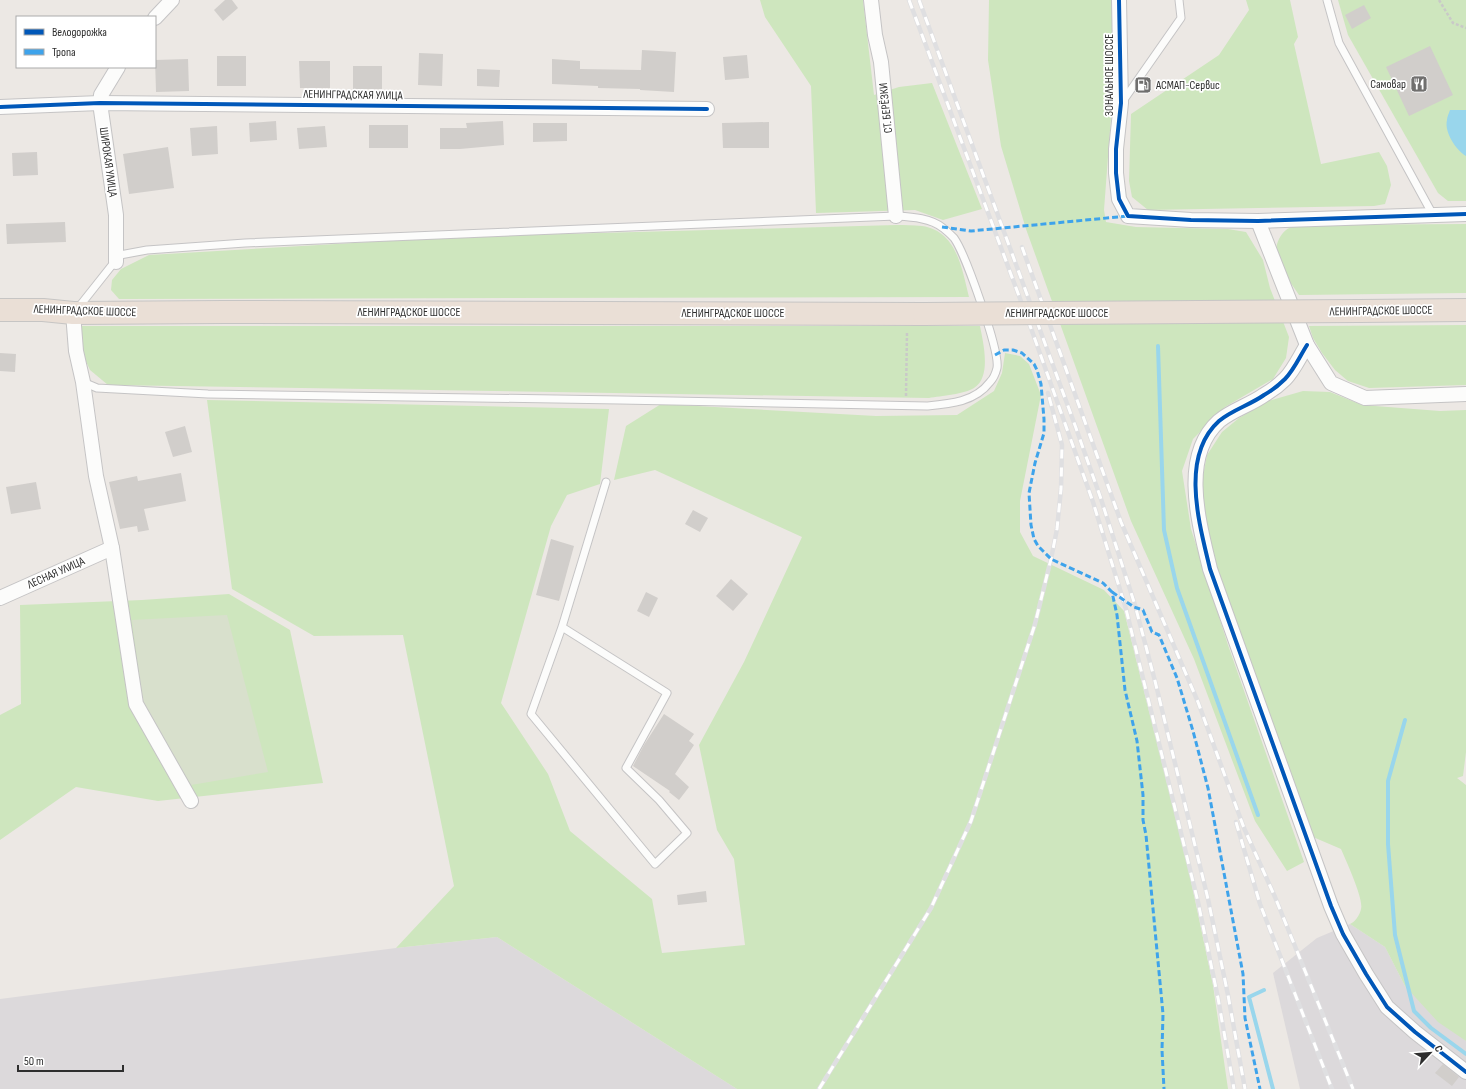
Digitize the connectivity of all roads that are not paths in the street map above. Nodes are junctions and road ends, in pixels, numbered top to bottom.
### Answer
1 (172, 0) edge
2 (871, 0) edge
3 (1119, 0) edge
4 (1179, 0) edge
5 (1327, 0) edge
6 (156, 17) edge
7 (117, 68) edge
8 (100, 103) junction
9 (1121, 103) junction
10 (0, 107) edge
11 (707, 108) dead end
12 (1466, 214) edge
13 (1433, 215) junction
14 (896, 216) junction
15 (1258, 221) junction
16 (116, 262) junction
17 (0, 310) edge
18 (1466, 310) edge
19 (74, 313) junction
20 (1307, 345) junction
21 (82, 382) junction
22 (1466, 394) edge
23 (606, 482) dead end
24 (112, 548) junction
25 (0, 598) edge
26 (562, 627) junction
27 (191, 801) dead end
28 (1466, 1072) edge

1 - 6 street
2 - 14 street, СТ. БЕРЁЗКИ
3 - 9 street, ЗОНАЛЬНОЕ ШОССЕ
4 - 9 lane
5 - 13 lane
7 - 8 street, ШИРОКАЯ УЛИЦА
8 - 10 street, ЛЕНИНГРАДСКАЯ УЛИЦА
8 - 11 street, ЛЕНИНГРАДСКАЯ УЛИЦА
8 - 16 street, ШИРОКАЯ УЛИЦА
9 - 15 street, ЗОНАЛЬНОЕ ШОССЕ
12 - 13 street
13 - 15 street
14 - 16 lane
14 - 21 lane
15 - 20 street
16 - 19 lane
17 - 19 highway, ЛЕНИНГРАДСКОЕ ШОССЕ
18 - 19 highway, ЛЕНИНГРАДСКОЕ ШОССЕ, bridge
19 - 21 street
20 - 22 street
20 - 28 street
21 - 24 street
23 - 26 lane
24 - 25 street, ЛЕСНАЯ УЛИЦА
24 - 27 street
26 - 26 lane

